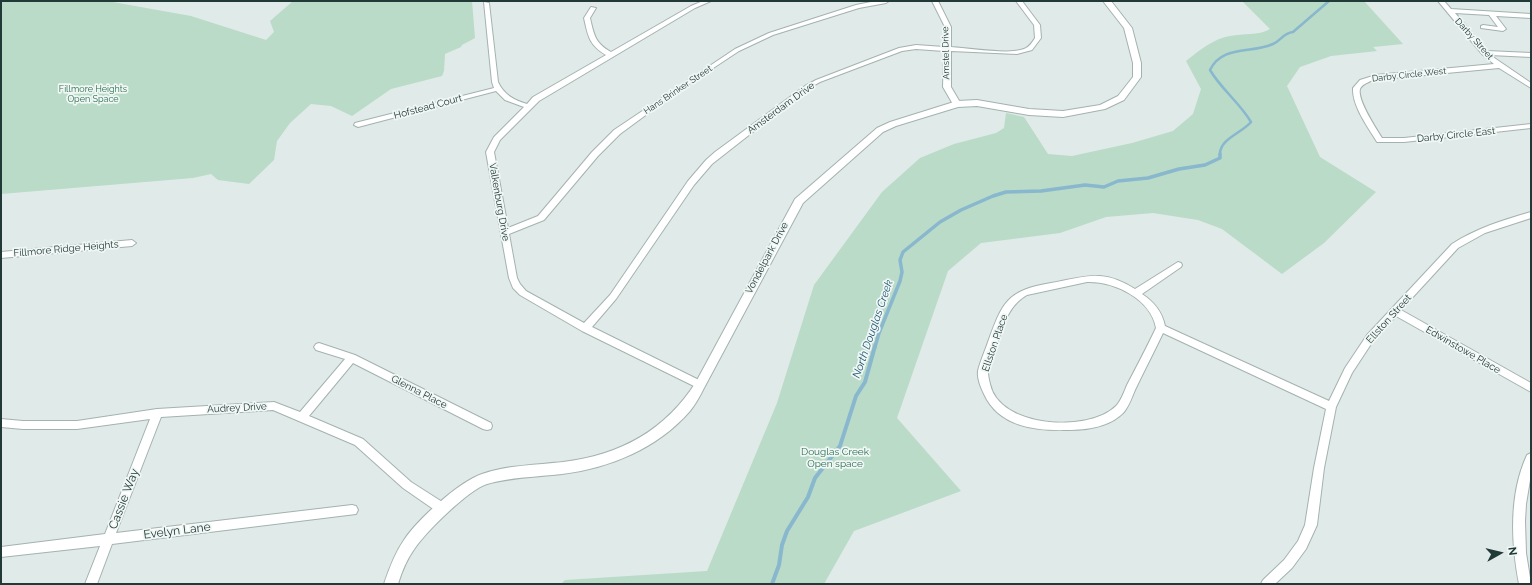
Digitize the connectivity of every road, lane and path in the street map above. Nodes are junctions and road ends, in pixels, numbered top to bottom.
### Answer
1 (708, 1) edge
2 (886, 1) edge
3 (935, 1) edge
4 (1019, 1) edge
5 (1107, 1) edge
6 (1441, 1) edge
7 (486, 3) dead end
8 (856, 3) edge
9 (593, 8) dead end
10 (1449, 11) junction
11 (1491, 14) junction
12 (1531, 16) edge
13 (1483, 27) dead end
14 (948, 49) junction
15 (1484, 53) junction
16 (1531, 55) edge
17 (611, 56) junction
18 (1498, 66) junction
19 (1531, 86) edge
20 (498, 89) junction
21 (957, 104) junction
22 (528, 106) junction
23 (358, 125) dead end
24 (1531, 126) edge
25 (1380, 140) joint
26 (1531, 215) edge
27 (505, 232) junction
28 (132, 243) dead end
29 (1, 255) edge
30 (1178, 265) dead end
31 (1135, 294) junction
32 (1396, 312) junction
33 (585, 328) junction
34 (1161, 328) junction
35 (319, 347) dead end
36 (352, 358) junction
37 (700, 385) junction
38 (1531, 388) edge
39 (1331, 407) junction
40 (157, 413) junction
41 (301, 418) junction
42 (1, 423) edge
43 (487, 426) dead end
44 (1531, 458) edge
45 (443, 509) junction
46 (352, 510) dead end
47 (109, 539) junction
48 (1, 552) edge
49 (91, 584) edge
50 (392, 584) edge
51 (1267, 584) edge
52 (1525, 584) edge

1 - 17 street, Valkenburg Drive
2 - 8 street, Hans Brinker Street
3 - 14 street, Amstel Drive
4 - 14 street, Amsterdam Drive
5 - 21 street, Vondelpark Drive
6 - 10 street, Darby Street
7 - 20 street
8 - 27 street, Hans Brinker Street
9 - 17 street
10 - 11 street
10 - 15 street, Darby Street
11 - 12 street
11 - 13 street
14 - 21 street, Amstel Drive
14 - 33 street, Amsterdam Drive
15 - 16 street
15 - 18 street, Darby Street
17 - 22 street, Valkenburg Drive
18 - 19 street, Darby Street
18 - 25 street, Darby Circle West
20 - 22 street
20 - 23 street, Hofstead Court
21 - 37 street, Vondelpark Drive
22 - 27 street, Valkenburg Drive
24 - 25 street, Darby Circle East
26 - 32 street, Ellston Street
27 - 33 street, Valkenburg Drive
28 - 29 street, Fillmore Ridge Heights
30 - 31 street
31 - 34 street, Ellston Place
31 - 34 street, Ellston Place
32 - 38 street, Edwinstowe Place
32 - 39 street, Ellston Street
33 - 37 street, Valkenburg Drive
34 - 39 street
35 - 36 street, Glenna Place
36 - 41 street
36 - 43 street, Glenna Place
37 - 45 street, Vondelpark Drive
39 - 51 street, Ellston Street
40 - 41 street, Audrey Drive
40 - 42 street, Audrey Drive
40 - 47 street, Cassie Way
41 - 45 street, Audrey Drive
44 - 52 street
45 - 50 street, Vondelpark Drive
46 - 47 street, Evelyn Lane
47 - 48 street, Evelyn Lane
47 - 49 street, Cassie Way

